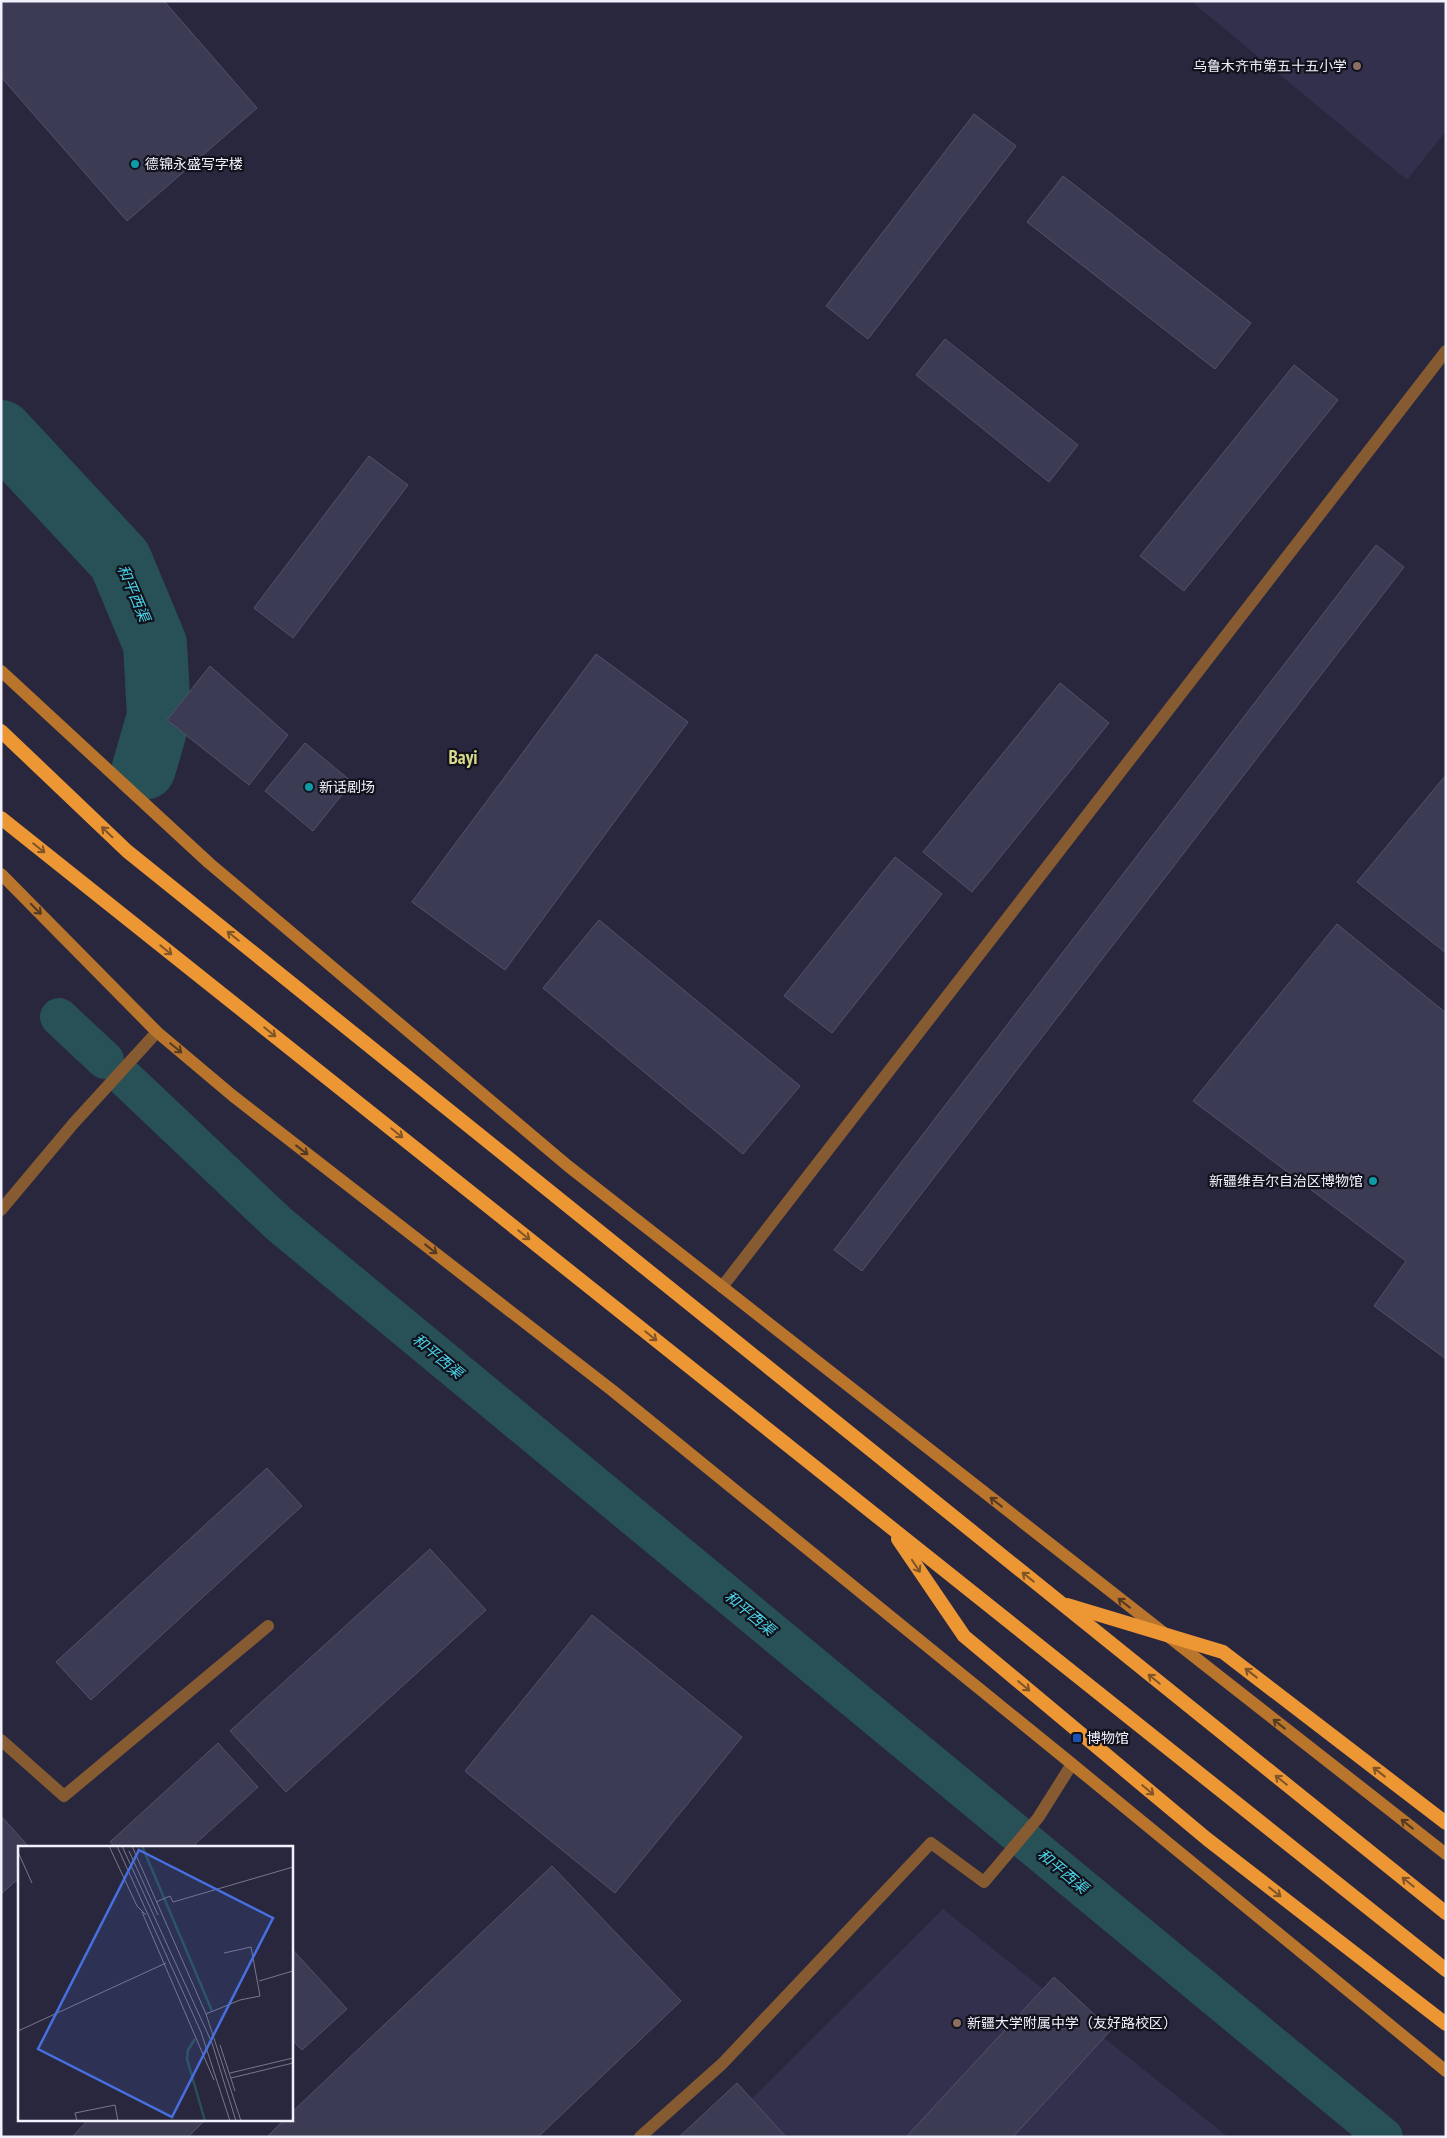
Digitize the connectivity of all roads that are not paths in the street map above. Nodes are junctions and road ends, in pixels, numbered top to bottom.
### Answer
1 (1446, 351) edge
2 (1, 670) edge
3 (1, 731) edge
4 (1, 818) edge
5 (1, 874) edge
6 (157, 1032) junction
7 (1, 1210) edge
8 (722, 1287) junction
9 (889, 1526) junction
10 (1060, 1602) junction
11 (268, 1626) dead end
12 (1, 1740) edge
13 (1072, 1764) junction
14 (1446, 1823) edge
15 (1446, 1854) edge
16 (1446, 1912) edge
17 (1446, 1970) edge
18 (1446, 2024) edge
19 (1446, 2071) edge
20 (640, 2137) edge

1 - 8 street
2 - 8 main road
10 -> 3 highway
4 -> 9 highway
5 -> 6 main road
6 - 7 street
6 -> 13 main road
15 -> 8 main road
9 - 17 highway
9 -> 18 highway
14 -> 10 highway
16 -> 10 highway
11 - 12 street
13 - 19 main road
13 - 20 street

